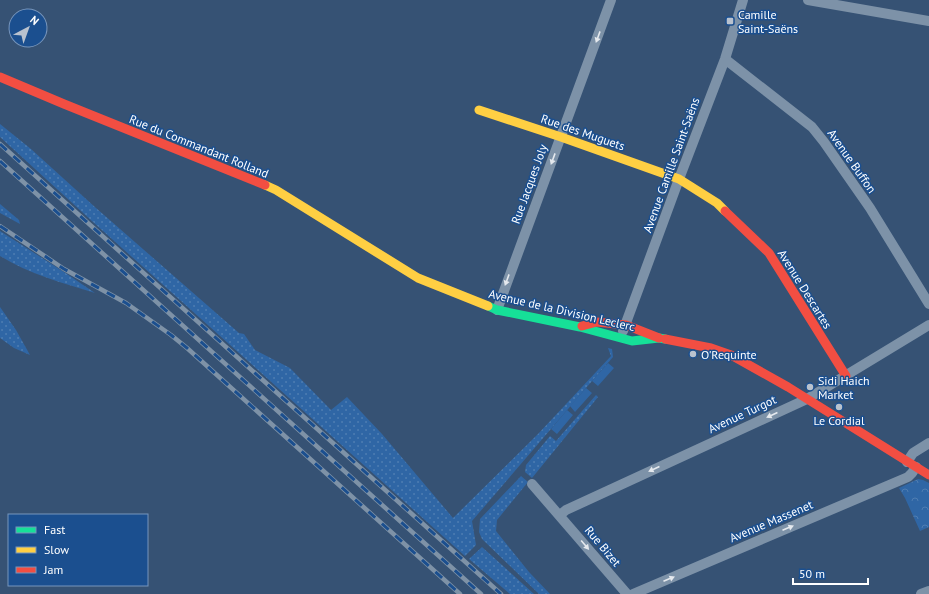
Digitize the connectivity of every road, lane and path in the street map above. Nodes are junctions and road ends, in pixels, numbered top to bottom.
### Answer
1 (611, 0) edge
2 (743, 0) edge
3 (808, 0) edge
4 (929, 21) edge
5 (724, 59) junction
6 (0, 77) edge
7 (480, 110) dead end
8 (561, 137) junction
9 (679, 179) junction
10 (380, 255) joint
11 (929, 304) edge
12 (497, 310) junction
13 (626, 325) junction
14 (929, 325) edge
15 (580, 326) junction
16 (620, 338) junction
17 (659, 338) junction
18 (846, 376) junction
19 (807, 398) junction
20 (929, 443) edge
21 (907, 462) junction
22 (916, 467) junction
23 (929, 475) edge
24 (532, 484) dead end
25 (560, 515) junction
26 (929, 591) edge
27 (627, 594) edge
28 (633, 594) edge
29 (922, 594) edge

1 -> 8 street, Rue Jacques Joly
2 - 5 street, Avenue Camille Saint-Saëns
3 - 4 street
5 - 9 street, Avenue Camille Saint-Saëns
5 - 11 street, Avenue Buffon
6 - 10 street, Rue du Commandant Rolland
7 - 8 street, Rue des Muguets
8 - 9 street, Rue des Muguets
8 -> 12 street, Rue Jacques Joly
9 - 13 street, Avenue Camille Saint-Saëns
9 - 18 street, Avenue Descartes
10 - 12 street, Avenue de la Division Leclerc
12 - 15 street, Avenue de la Division Leclerc
13 - 15 street
13 - 16 street, Avenue Camille Saint-Saëns
13 - 17 street
14 - 18 street, Avenue Turgot
15 - 16 street, Avenue de la Division Leclerc
16 - 17 street, Avenue de la Division Leclerc
17 - 19 street, Avenue de la Division Leclerc
18 - 19 street, Avenue Turgot
19 - 21 street, Avenue de la Division Leclerc
19 -> 25 street, Avenue Turgot
20 - 21 street
21 - 22 street, Avenue de la Division Leclerc
22 - 23 street, Avenue de la Division Leclerc
28 -> 22 street, Avenue Massenet
24 - 25 street, Rue Bizet
25 -> 27 street, Rue Bizet
26 - 29 street

